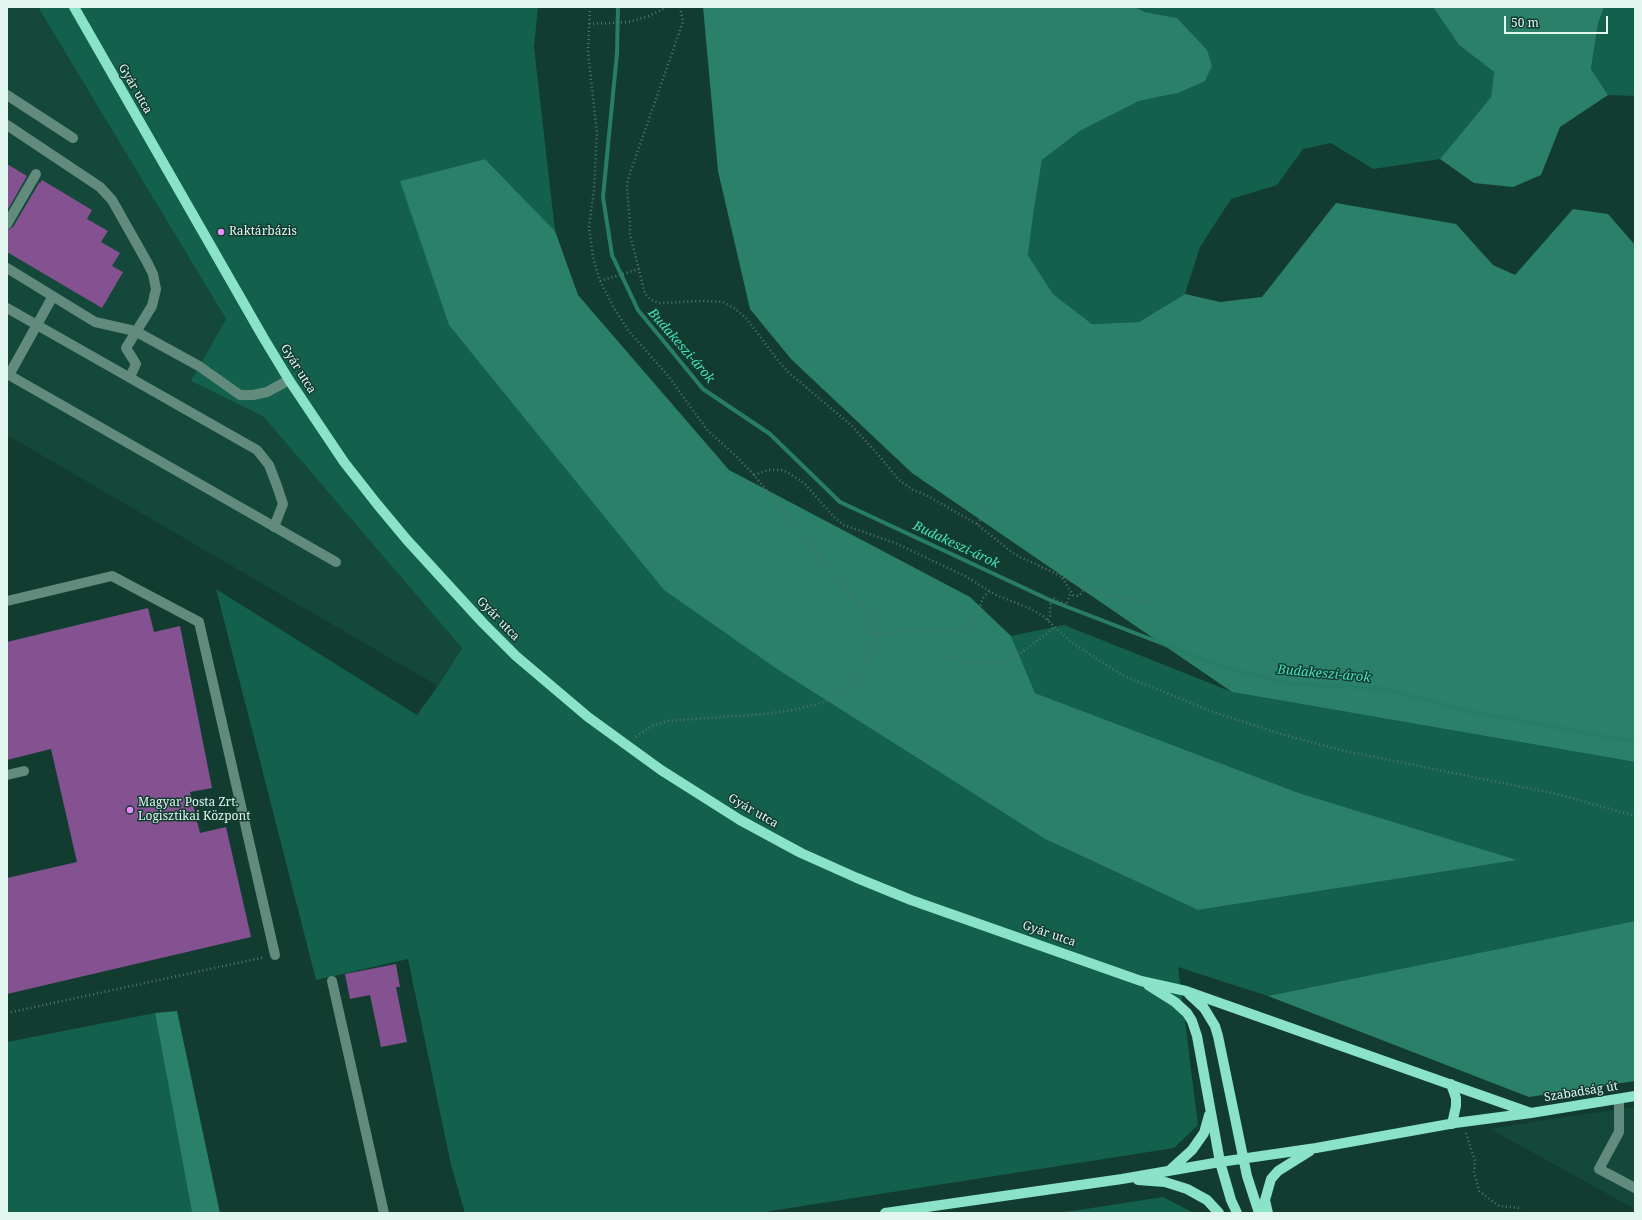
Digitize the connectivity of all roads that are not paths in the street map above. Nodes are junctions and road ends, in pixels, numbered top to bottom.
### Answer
1 (74, 7) edge
2 (7, 94) edge
3 (7, 125) edge
4 (73, 138) dead end
5 (36, 174) dead end
6 (7, 224) edge
7 (7, 268) edge
8 (53, 296) junction
9 (7, 308) edge
10 (37, 325) junction
11 (135, 331) junction
12 (8, 375) edge
13 (130, 377) junction
14 (288, 380) junction
15 (274, 527) junction
16 (336, 562) dead end
17 (7, 601) edge
18 (24, 771) dead end
19 (7, 775) edge
20 (275, 955) road end
21 (332, 981) dead end
22 (1141, 981) junction
23 (1186, 991) junction
24 (1451, 1084) junction
25 (1635, 1096) edge
26 (1619, 1099) junction
27 (1210, 1112) junction
28 (1531, 1113) junction
29 (1453, 1124) junction
30 (1316, 1148) junction
31 (1244, 1158) junction
32 (1220, 1162) junction
33 (1170, 1170) junction
34 (1122, 1179) junction
35 (1635, 1188) edge
36 (384, 1213) edge
37 (885, 1213) edge
38 (1219, 1213) edge
39 (1237, 1213) edge
40 (1259, 1213) edge
41 (1268, 1213) edge

1 - 14 main road, Gyár utca
2 - 4 lane
3 - 11 lane
5 - 6 lane
7 - 8 lane
8 - 10 lane
8 - 11 lane
9 - 10 lane
10 - 12 lane
10 - 13 lane
11 - 13 lane
11 - 14 lane
12 - 15 lane
13 - 15 lane
14 - 22 main road, Gyár utca
15 - 16 lane
17 - 20 lane
18 - 19 lane
21 - 36 lane
22 - 23 main road, Gyár utca
22 - 27 main road, Gyár utca
23 - 24 main road, Gyár utca
23 - 31 main road
24 - 28 main road, Gyár utca
24 - 29 main road
25 - 26 main road, Szabadság út
26 - 28 main road, Szabadság út
26 - 35 lane
27 - 32 main road, Gyár utca
27 - 33 main road
28 - 29 main road, Szabadság út
29 - 30 main road, Szabadság út
30 - 31 main road, Szabadság út
30 - 41 main road
31 - 32 main road, Szabadság út
31 - 40 main road
32 - 33 main road, Szabadság út
32 - 39 main road, Gyár utca
33 - 34 main road, Szabadság út
34 - 37 main road
34 - 38 main road

